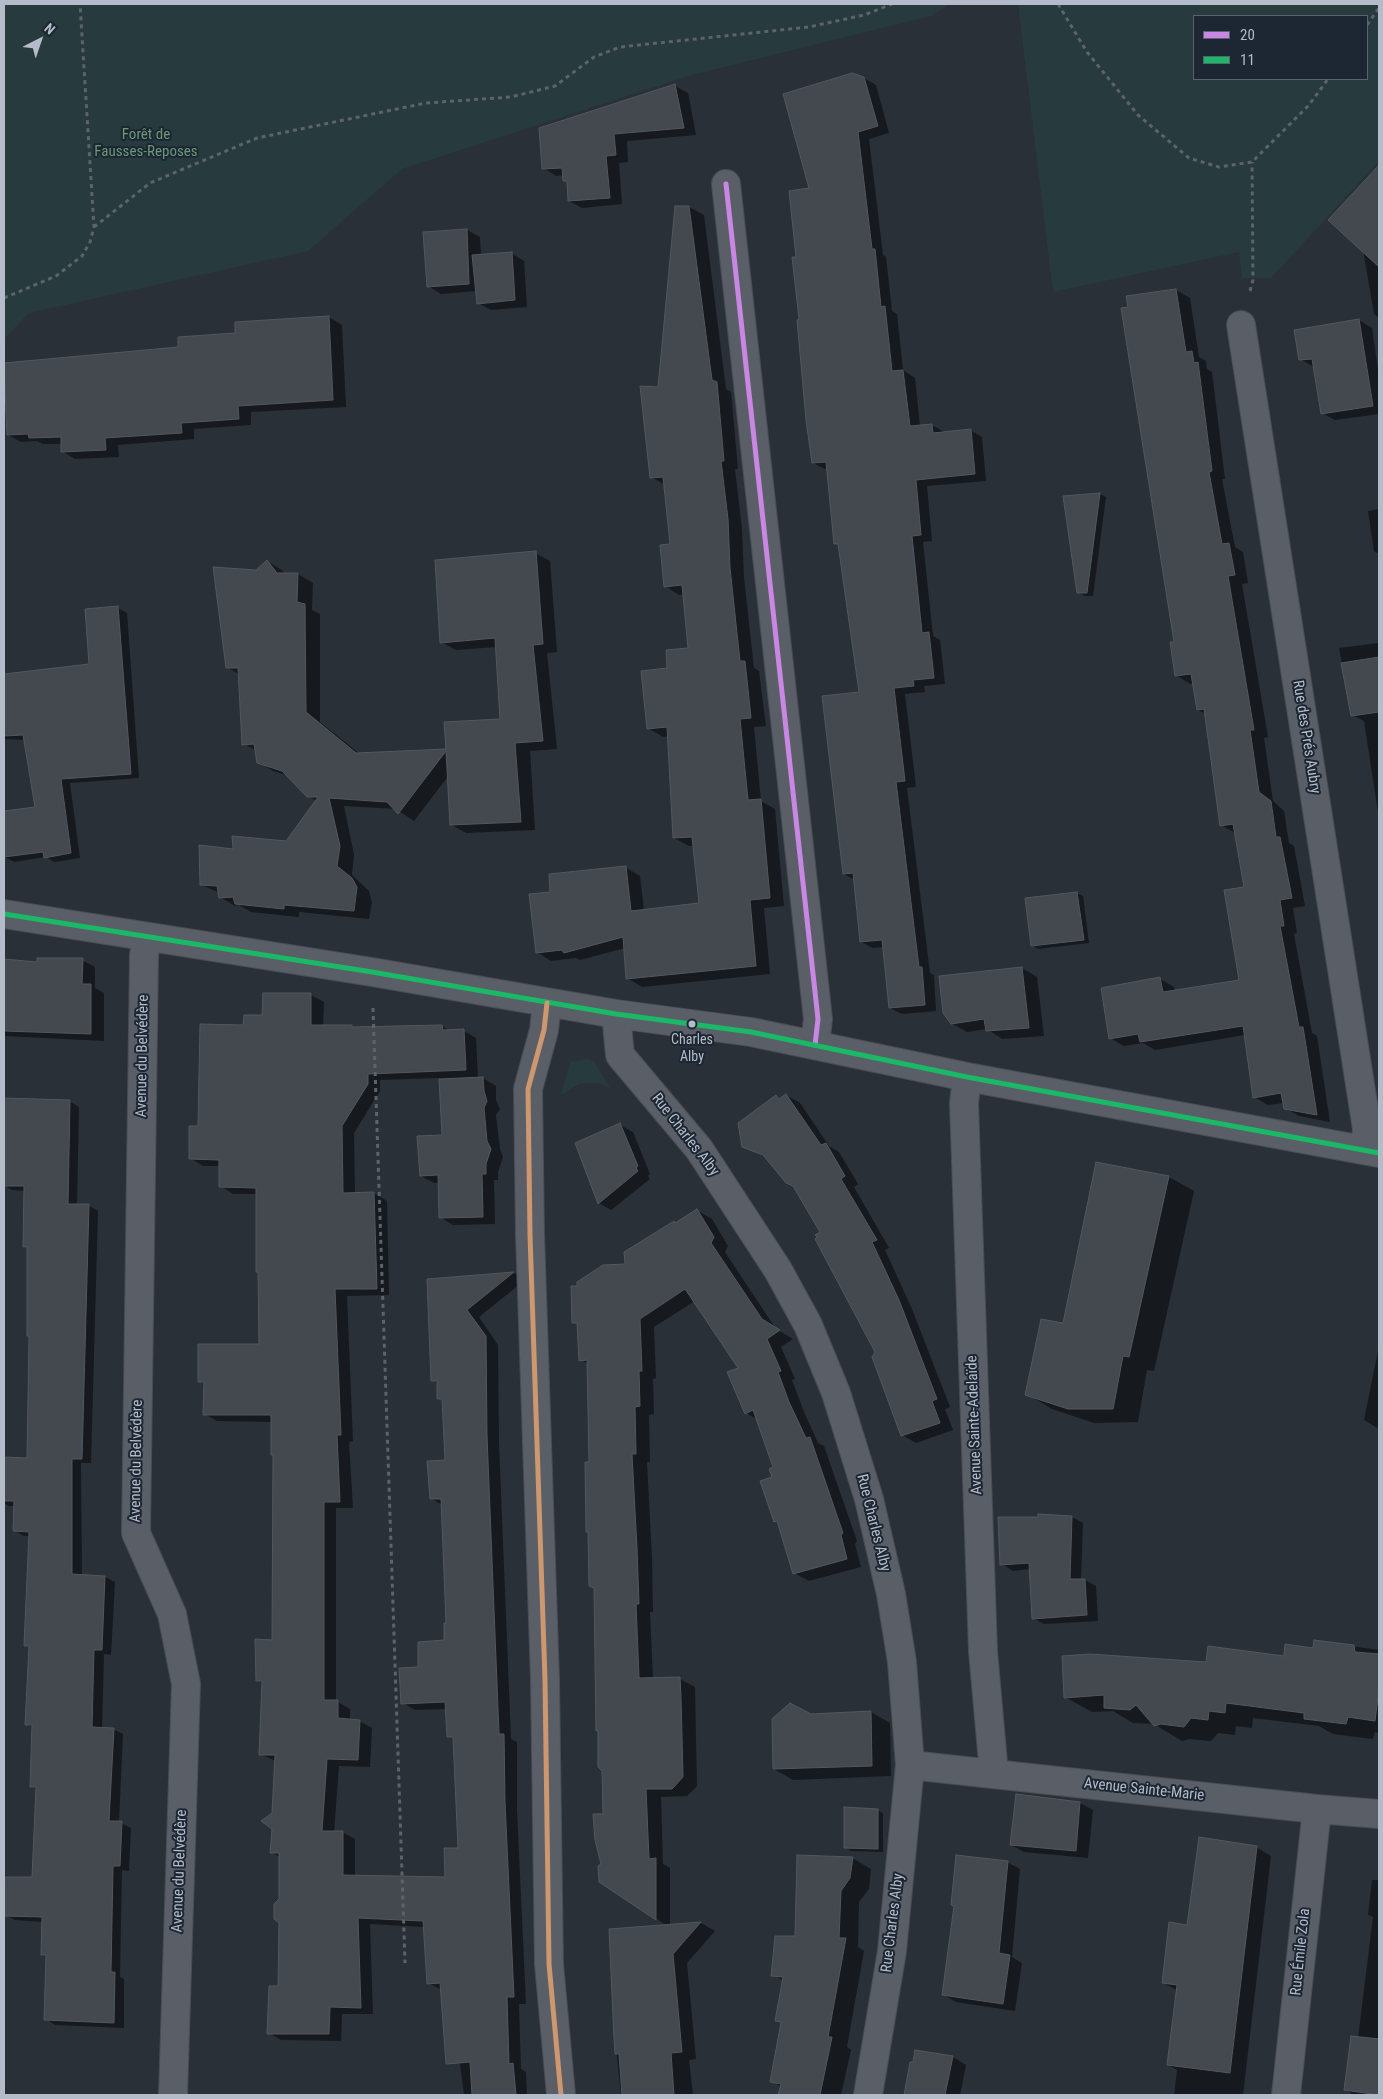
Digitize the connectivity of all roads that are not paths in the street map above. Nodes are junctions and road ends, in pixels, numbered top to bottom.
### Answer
1 (726, 184) dead end
2 (1241, 325) road end
3 (4, 914) edge
4 (147, 937) junction
5 (547, 1003) junction
6 (616, 1014) junction
7 (814, 1045) junction
8 (967, 1077) junction
9 (1372, 1152) edge
10 (910, 1765) junction
11 (994, 1774) junction
12 (1317, 1809) junction
13 (1379, 1814) edge
14 (173, 2095) edge
15 (561, 2095) edge
16 (868, 2095) edge
17 (1286, 2095) edge

1 - 7 street
2 - 9 street, Rue des Prés Aubry
3 - 4 street
4 - 5 street
4 - 14 street, Avenue du Belvédère
5 - 6 street
5 - 15 street
6 - 7 street
6 - 10 street, Rue Charles Alby
7 - 8 street
8 - 9 street
8 - 11 street, Avenue Sainte-Adelaïde
10 - 11 street, Avenue Sainte-Marie
10 - 16 street, Rue Charles Alby
11 - 12 street, Avenue Sainte-Marie
12 - 13 street, Avenue Sainte-Marie
12 - 17 street, Rue Émile Zola

